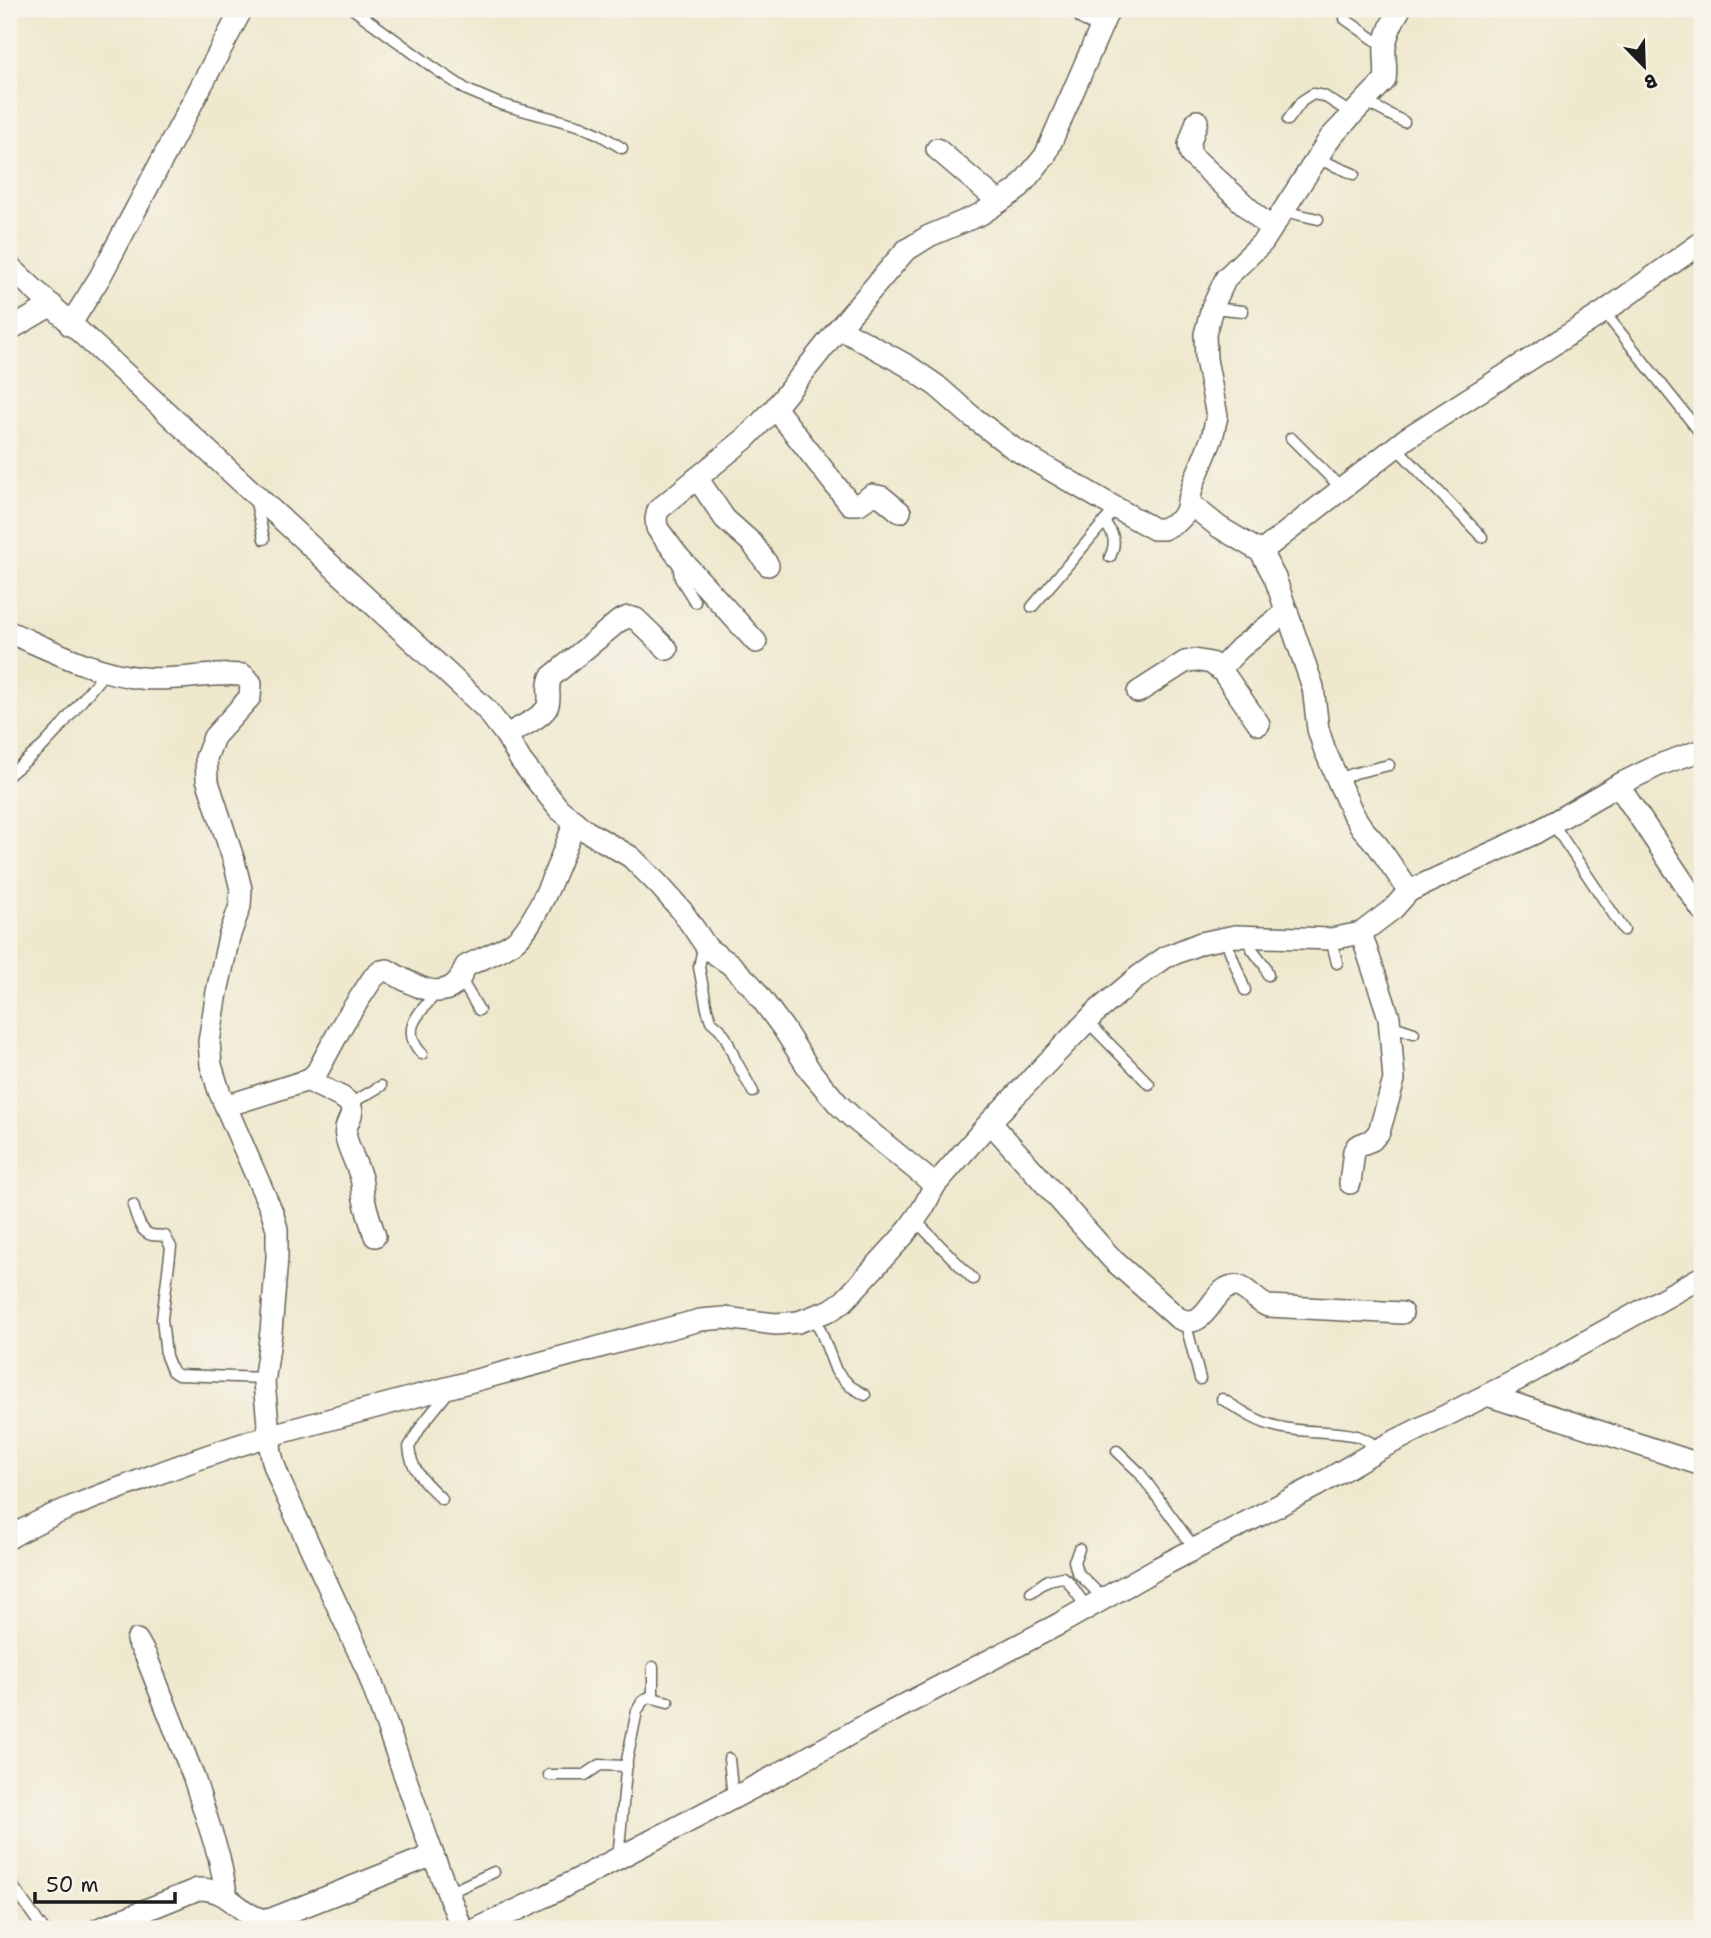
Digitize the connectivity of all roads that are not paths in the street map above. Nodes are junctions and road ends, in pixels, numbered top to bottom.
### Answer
1 (242, 9) edge
2 (353, 9) edge
3 (1078, 9) edge
4 (1109, 9) edge
5 (1400, 9) edge
6 (1345, 19) dead end
7 (1100, 29) junction
8 (1385, 47) junction
9 (1358, 108) junction
10 (1288, 120) dead end
11 (1197, 121) dead end
12 (1404, 122) dead end
13 (622, 148) dead end
14 (937, 149) dead end
15 (1316, 158) junction
16 (1354, 174) dead end
17 (999, 202) junction
18 (1283, 211) junction
19 (1318, 219) dead end
20 (1272, 229) junction
21 (1702, 242) edge
22 (9, 266) edge
23 (52, 305) junction
24 (1212, 308) junction
25 (1243, 311) dead end
26 (1604, 312) junction
27 (70, 325) junction
28 (839, 328) junction
29 (9, 330) edge
30 (775, 408) junction
31 (1702, 435) edge
32 (1291, 438) dead end
33 (1396, 447) junction
34 (697, 478) junction
35 (1342, 489) junction
36 (253, 492) junction
37 (1188, 502) junction
38 (900, 512) dead end
39 (1110, 515) junction
40 (1482, 537) dead end
41 (264, 540) dead end
42 (1261, 552) junction
43 (677, 555) junction
44 (1111, 557) dead end
45 (768, 565) dead end
46 (695, 602) dead end
47 (1032, 607) dead end
48 (1287, 611) junction
49 (9, 632) edge
50 (755, 642) dead end
51 (667, 649) dead end
52 (1220, 669) junction
53 (105, 672) junction
54 (1138, 692) dead end
55 (1259, 724) dead end
56 (506, 735) junction
57 (1702, 750) edge
58 (1389, 765) dead end
59 (9, 775) edge
60 (1337, 780) junction
61 (1618, 785) junction
62 (575, 822) junction
63 (1553, 824) junction
64 (1409, 891) junction
65 (1700, 903) edge
66 (1624, 930) dead end
67 (1362, 933) junction
68 (1249, 936) junction
69 (1224, 938) junction
70 (1331, 939) junction
71 (704, 943) junction
72 (1337, 963) dead end
73 (1268, 975) dead end
74 (460, 978) junction
75 (438, 990) junction
76 (1245, 990) dead end
77 (479, 1010) dead end
78 (1087, 1021) junction
79 (1390, 1025) junction
80 (1414, 1033) dead end
81 (422, 1054) dead end
82 (307, 1080) junction
83 (1149, 1084) dead end
84 (381, 1086) dead end
85 (753, 1092) dead end
86 (350, 1104) junction
87 (226, 1106) junction
88 (990, 1122) junction
89 (1350, 1183) dead end
90 (935, 1185) junction
91 (133, 1205) dead end
92 (915, 1220) junction
93 (375, 1236) dead end
94 (1702, 1277) edge
95 (974, 1279) dead end
96 (1402, 1313) dead end
97 (815, 1316) junction
98 (1185, 1321) junction
99 (265, 1378) junction
100 (1200, 1380) dead end
101 (454, 1386) junction
102 (865, 1395) dead end
103 (1487, 1395) junction
104 (1222, 1399) dead end
105 (268, 1436) junction
106 (1381, 1448) junction
107 (1117, 1451) dead end
108 (1702, 1465) edge
109 (442, 1499) dead end
110 (9, 1538) edge
111 (1079, 1549) dead end
112 (1195, 1549) junction
113 (1031, 1592) dead end
114 (1095, 1603) junction
115 (137, 1640) dead end
116 (653, 1667) dead end
117 (653, 1697) junction
118 (668, 1702) dead end
119 (729, 1759) dead end
120 (627, 1766) junction
121 (548, 1775) dead end
122 (733, 1798) junction
123 (433, 1855) junction
124 (618, 1858) junction
125 (494, 1872) dead end
126 (9, 1876) edge
127 (448, 1893) junction
128 (227, 1897) junction
129 (43, 1929) edge
130 (99, 1929) edge
131 (462, 1929) edge
132 (477, 1929) edge

1 - 27 street
2 - 13 lane
3 - 7 lane
4 - 7 street
5 - 8 street
6 - 8 lane
7 - 17 street
8 - 9 street
9 - 10 lane
9 - 12 lane
9 - 15 street
11 - 20 street
14 - 17 street
15 - 16 lane
15 - 18 street
17 - 28 street
18 - 19 lane
18 - 20 street
20 - 24 street
21 - 26 street
22 - 23 street
23 - 27 street
23 - 29 street
24 - 25 lane
24 - 37 street
26 - 31 lane
26 - 33 street
27 - 36 street
28 - 30 street
28 - 39 street
30 - 34 street
30 - 38 street
32 - 35 lane
33 - 35 street
33 - 40 lane
34 - 43 street
34 - 45 street
35 - 42 street
36 - 41 lane
36 - 56 street
37 - 39 street
37 - 42 street
39 - 44 lane
39 - 47 lane
42 - 48 street
43 - 46 lane
43 - 50 street
48 - 52 street
48 - 60 street
49 - 53 street
51 - 56 street
52 - 54 street
52 - 55 street
53 - 59 lane
53 - 87 street
56 - 62 street
57 - 61 street
58 - 60 lane
60 - 64 street
61 - 63 street
61 - 65 street
62 - 71 street
62 - 74 street
63 - 64 street
63 - 66 lane
64 - 67 street
67 - 70 street
67 - 79 street
68 - 69 street
68 - 70 street
68 - 73 lane
69 - 76 lane
69 - 78 street
70 - 72 lane
71 - 85 lane
71 - 90 street
74 - 75 street
74 - 77 lane
75 - 81 lane
75 - 82 street
78 - 83 lane
78 - 88 street
79 - 80 lane
79 - 89 street
82 - 86 street
82 - 87 street
84 - 86 lane
86 - 93 street
87 - 99 street
88 - 90 street
88 - 98 street
90 - 92 street
91 - 99 lane
92 - 95 lane
92 - 97 street
94 - 103 street
96 - 98 street
97 - 101 street
97 - 102 lane
98 - 100 lane
99 - 105 street
101 - 105 street
101 - 109 lane
103 - 106 street
103 - 108 street
104 - 106 lane
105 - 110 street
105 - 123 street
106 - 112 street
107 - 112 lane
111 - 114 lane
112 - 114 street
113 - 114 lane
114 - 122 street
115 - 128 street
116 - 117 lane
117 - 118 lane
117 - 120 lane
119 - 122 lane
120 - 121 lane
120 - 124 lane
122 - 124 street
123 - 127 street
123 - 128 street
124 - 132 street
125 - 127 lane
126 - 129 lane
127 - 131 street
128 - 130 street

